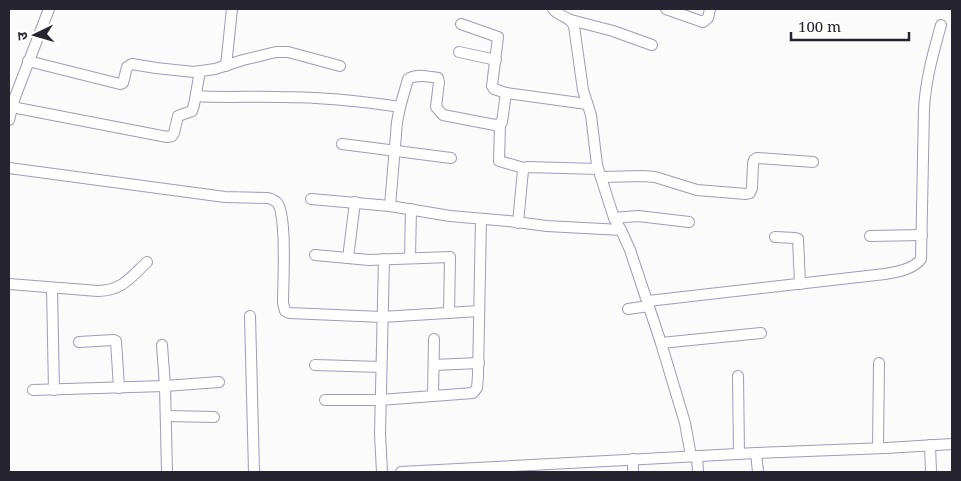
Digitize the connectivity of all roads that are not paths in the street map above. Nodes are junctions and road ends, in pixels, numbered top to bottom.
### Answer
1 (49, 9) edge
2 (232, 9) edge
3 (553, 9) edge
4 (666, 9) edge
5 (710, 9) edge
6 (570, 20) junction
7 (461, 24) dead end
8 (942, 25) dead end
9 (652, 45) dead end
10 (459, 52) dead end
11 (496, 60) junction
12 (28, 61) junction
13 (226, 66) junction
14 (340, 66) dead end
15 (200, 71) junction
16 (506, 93) junction
17 (196, 96) junction
18 (587, 104) junction
19 (400, 107) junction
20 (10, 115) edge
21 (500, 124) junction
22 (342, 144) dead end
23 (394, 151) junction
24 (451, 158) dead end
25 (813, 162) dead end
26 (9, 168) edge
27 (524, 168) junction
28 (600, 173) junction
29 (311, 199) dead end
30 (355, 202) junction
31 (390, 206) junction
32 (411, 209) junction
33 (614, 218) junction
34 (481, 219) junction
35 (689, 222) dead end
36 (518, 223) junction
37 (621, 230) junction
38 (922, 235) junction
39 (870, 236) dead end
40 (775, 237) dead end
41 (315, 255) dead end
42 (348, 258) junction
43 (410, 258) junction
44 (384, 259) junction
45 (147, 262) dead end
46 (9, 284) edge
47 (800, 284) junction
48 (52, 288) junction
49 (648, 304) junction
50 (628, 309) dead end
51 (479, 311) junction
52 (448, 313) junction
53 (250, 316) dead end
54 (382, 317) junction
55 (761, 333) dead end
56 (434, 339) dead end
57 (79, 342) dead end
58 (661, 343) junction
59 (162, 345) dead end
60 (478, 363) junction
61 (879, 363) dead end
62 (315, 365) dead end
63 (434, 365) junction
64 (381, 367) junction
65 (738, 376) dead end
66 (219, 382) dead end
67 (165, 386) junction
68 (119, 388) junction
69 (34, 390) dead end
70 (54, 390) junction
71 (433, 396) junction
72 (325, 400) dead end
73 (380, 400) junction
74 (166, 416) junction
75 (214, 417) dead end
76 (952, 444) edge
77 (930, 445) junction
78 (878, 448) junction
79 (756, 452) junction
80 (739, 454) junction
81 (694, 456) junction
82 (633, 459) junction
83 (562, 468) edge
84 (487, 470) edge
85 (168, 472) edge
86 (254, 472) edge
87 (382, 472) edge
88 (401, 472) edge
89 (633, 472) edge
90 (698, 472) edge
91 (758, 472) edge
92 (931, 472) edge

1 - 12 street
2 - 13 street
3 - 6 street
4 - 5 street
6 - 9 street
6 - 18 street
7 - 11 street
8 - 38 street
10 - 11 street
11 - 16 street
12 - 15 street
12 - 20 street
13 - 14 street
13 - 15 street
15 - 17 street
16 - 18 street
16 - 21 street
17 - 19 street
17 - 20 street
18 - 28 street
19 - 21 street
19 - 23 street
21 - 27 street
22 - 23 street
23 - 24 street
23 - 31 street
25 - 28 street
26 - 54 street
27 - 28 street
27 - 36 street
28 - 33 street
29 - 30 street
30 - 31 street
30 - 42 street
31 - 32 street
32 - 34 street
32 - 43 street
33 - 35 street
33 - 37 street
34 - 36 street
34 - 51 street
36 - 37 street
37 - 49 street
38 - 39 street
38 - 47 street
40 - 47 street
41 - 42 street
42 - 44 street
43 - 44 street
43 - 52 street
44 - 54 street
45 - 48 street
46 - 48 street
47 - 49 street
48 - 70 street
49 - 50 street
49 - 58 street
51 - 52 street
51 - 60 street
52 - 54 street
53 - 86 street
54 - 64 street
55 - 58 street
56 - 63 street
57 - 68 street
58 - 81 street
59 - 67 street
60 - 63 street
60 - 71 street
61 - 78 street
62 - 64 street
63 - 71 street
64 - 73 street
65 - 80 street
66 - 67 street
67 - 68 street
67 - 74 street
68 - 70 street
69 - 70 street
71 - 73 street
72 - 73 street
73 - 87 street
74 - 75 street
74 - 85 street
76 - 77 street
77 - 78 street
77 - 92 street
78 - 79 street
79 - 80 street
79 - 91 street
80 - 81 street
81 - 82 street
81 - 90 street
82 - 83 street
82 - 89 street
83 - 84 street
84 - 88 street

